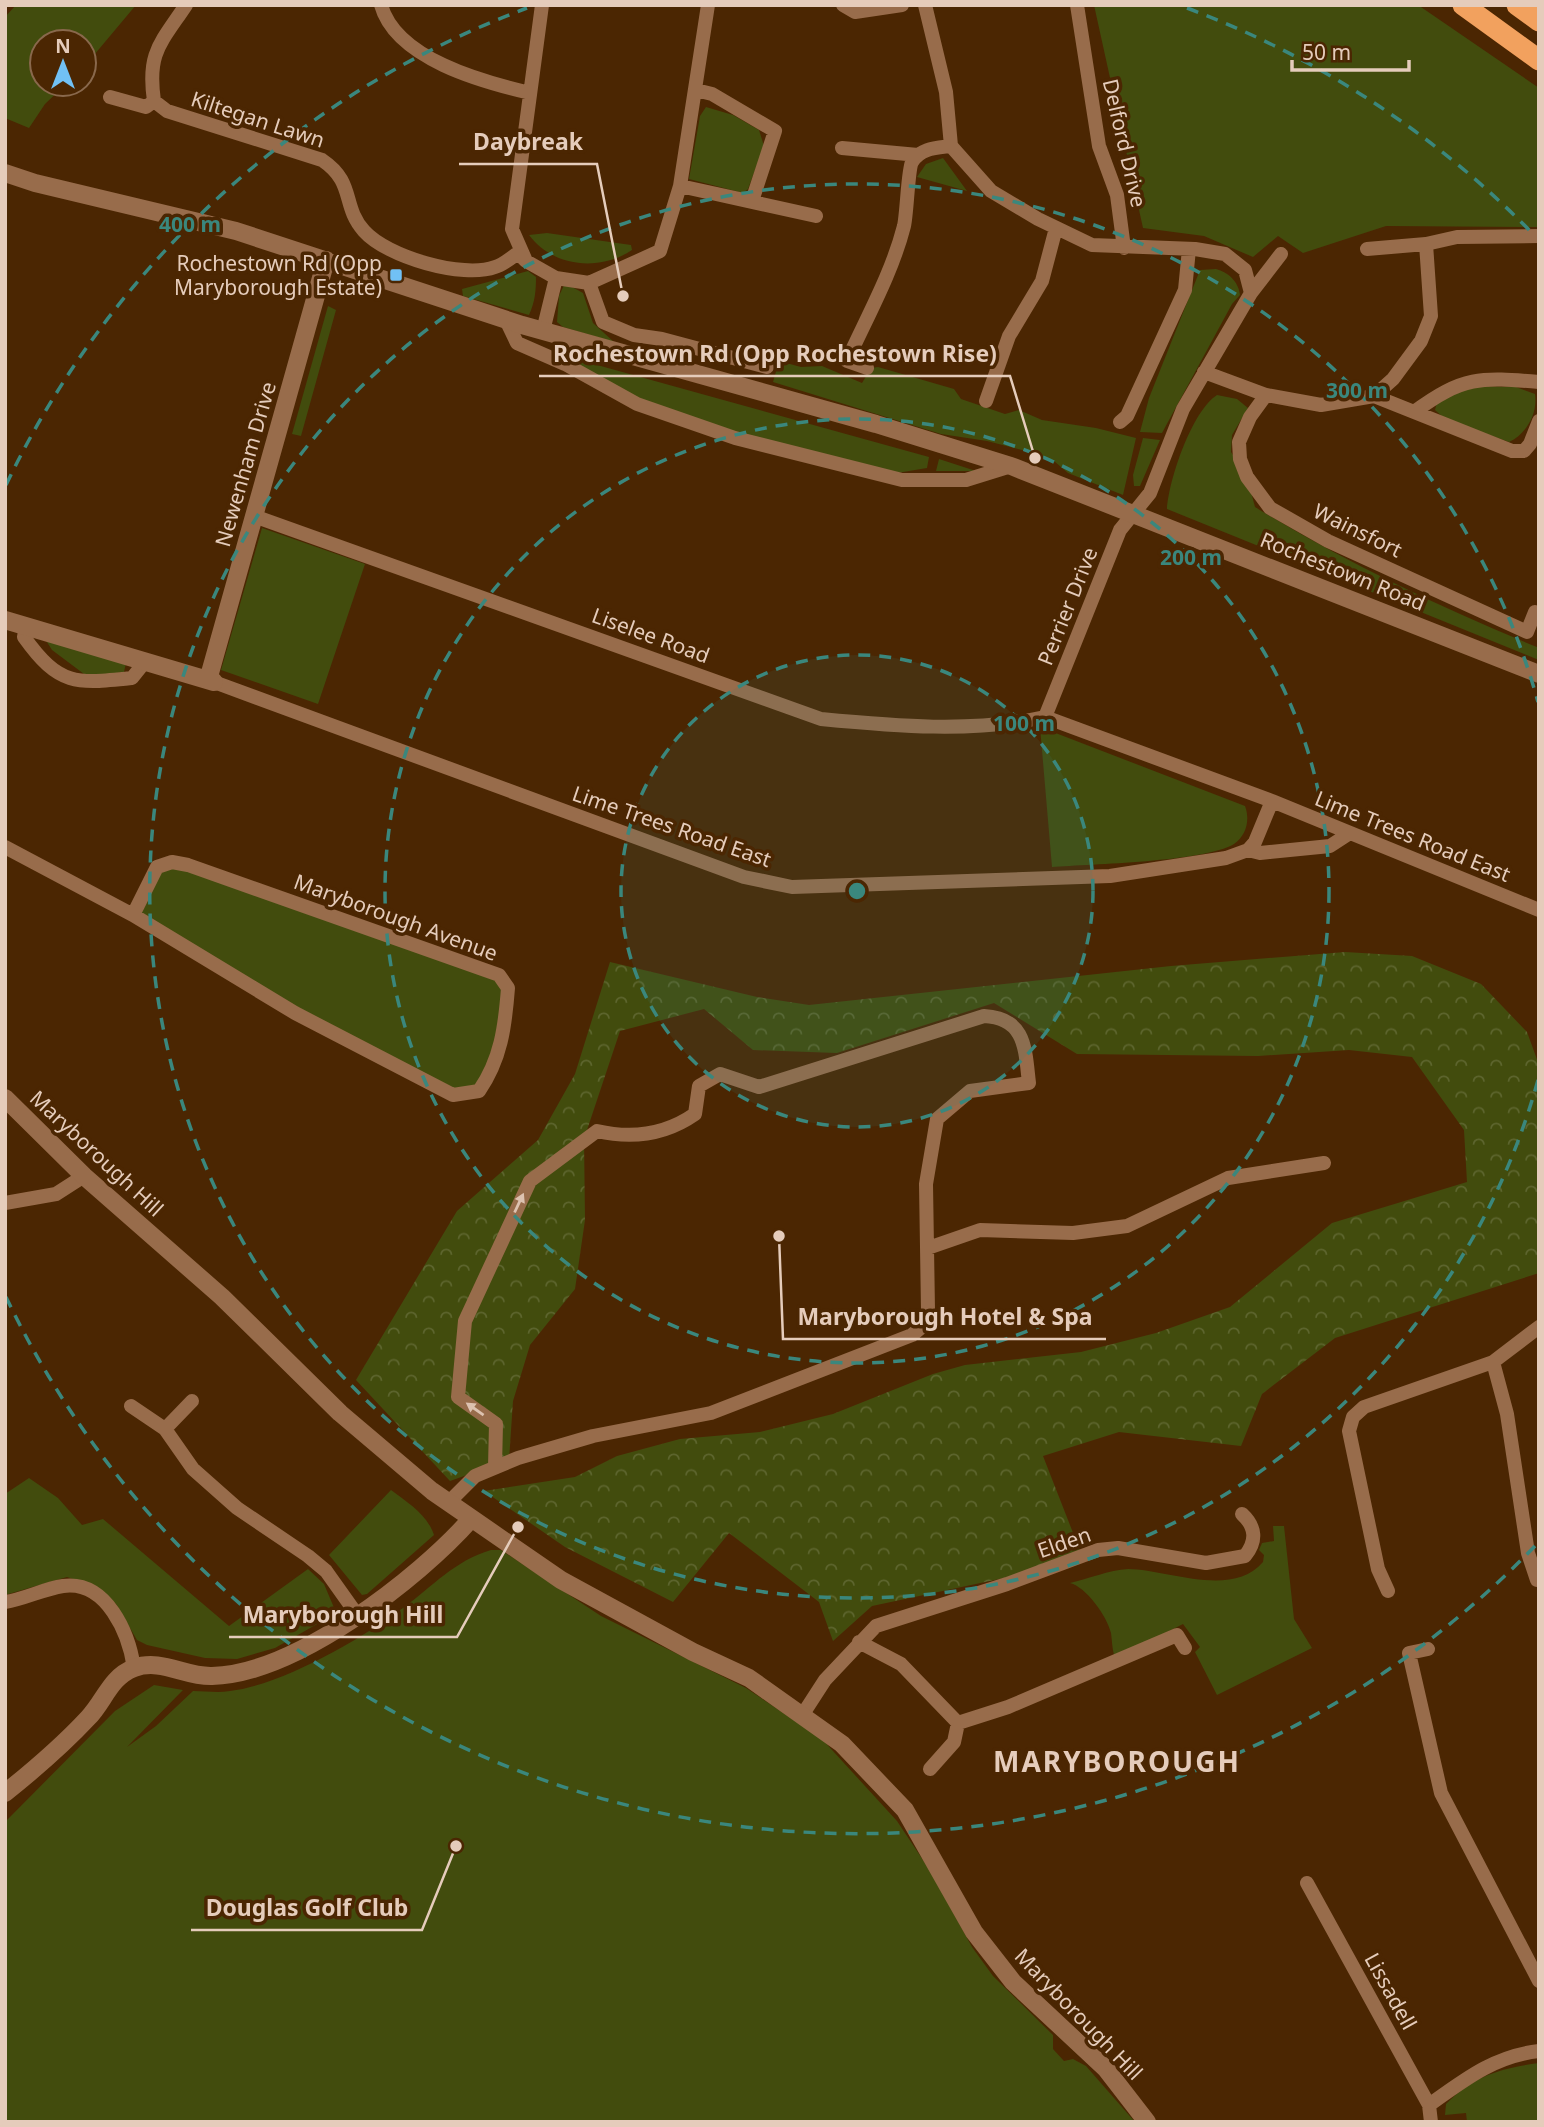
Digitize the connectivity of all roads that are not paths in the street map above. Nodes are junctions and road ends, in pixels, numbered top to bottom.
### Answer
1 (186, 5) edge
2 (381, 5) edge
3 (542, 5) edge
4 (708, 5) edge
5 (843, 5) edge
6 (902, 5) edge
7 (925, 5) edge
8 (1077, 5) edge
9 (1456, 5) edge
10 (1517, 5) edge
11 (1471, 11) edge
12 (1539, 21) edge
13 (1539, 60) edge
14 (696, 90) junction
15 (530, 93) junction
16 (110, 97) dead end
17 (154, 101) junction
18 (951, 146) junction
19 (842, 148) dead end
20 (918, 155) junction
21 (5, 173) edge
22 (680, 186) junction
23 (752, 201) junction
24 (816, 216) dead end
25 (1056, 228) junction
26 (1539, 236) edge
27 (1426, 244) junction
28 (1124, 248) junction
29 (1367, 248) dead end
30 (1189, 249) junction
31 (1281, 254) dead end
32 (326, 260) junction
33 (526, 261) junction
34 (556, 278) junction
35 (589, 283) junction
36 (1251, 293) junction
37 (506, 320) junction
38 (543, 331) junction
39 (767, 367) dead end
40 (867, 368) dead end
41 (1204, 372) junction
42 (1539, 382) edge
43 (1266, 395) junction
44 (1374, 396) junction
45 (986, 401) dead end
46 (1413, 411) junction
47 (1539, 421) edge
48 (1120, 422) dead end
49 (1011, 466) junction
50 (1133, 513) junction
51 (254, 516) junction
52 (1535, 612) dead end
53 (5, 620) edge
54 (26, 626) junction
55 (144, 663) junction
56 (1539, 674) edge
57 (211, 681) junction
58 (1045, 718) junction
59 (1272, 802) junction
60 (1350, 834) junction
61 (5, 847) edge
62 (1248, 850) junction
63 (1539, 910) edge
64 (133, 915) junction
65 (5, 1098) edge
66 (1324, 1163) dead end
67 (84, 1176) junction
68 (5, 1203) edge
69 (928, 1248) junction
70 (1539, 1327) edge
71 (1493, 1362) junction
72 (191, 1401) dead end
73 (131, 1406) dead end
74 (165, 1429) junction
75 (495, 1467) junction
76 (448, 1503) junction
77 (1241, 1514) dead end
78 (471, 1519) junction
79 (1537, 1580) edge
80 (1388, 1591) dead end
81 (5, 1602) edge
82 (358, 1616) junction
83 (859, 1642) junction
84 (1185, 1648) dead end
85 (1428, 1649) dead end
86 (134, 1668) junction
87 (803, 1714) junction
88 (958, 1723) junction
89 (930, 1769) dead end
90 (5, 1793) edge
91 (1307, 1883) dead end
92 (1539, 1981) edge
93 (1539, 2051) edge
94 (1429, 2105) junction
95 (1147, 2122) edge
96 (1431, 2122) edge

1 - 17 street
2 - 15 street
3 - 15 street
4 - 14 street
5 - 6 street
7 - 18 street
8 - 28 street, Delford Drive
9 - 11 highway
10 - 12 highway
11 - 13 highway
14 - 22 street
14 - 23 street
15 - 33 street
16 - 17 street
17 - 33 street, Kiltegan Lawn
18 - 20 street
18 - 25 street
19 - 20 street
20 - 40 street
21 - 32 street, Rochestown Road
22 - 23 street
22 - 35 street
23 - 24 street
25 - 28 street
25 - 45 street
26 - 27 street
27 - 29 street
27 - 44 street
28 - 30 street
30 - 36 street
30 - 48 street
31 - 36 street, Perrier Drive
32 - 37 street, Rochestown Road
32 - 51 street, Newenham Drive
33 - 34 street
34 - 35 street
34 - 38 street
35 - 39 street
36 - 41 street, Perrier Drive
37 - 38 street, Rochestown Road
37 - 49 street
38 - 49 street, Rochestown Road
41 - 43 street
41 - 50 street, Perrier Drive
42 - 46 street
43 - 44 street
43 - 52 street, Wainsfort
44 - 46 street
46 - 47 street
49 - 50 street, Rochestown Road
50 - 56 street, Rochestown Road
50 - 58 street, Perrier Drive
51 - 57 street, Newenham Drive
51 - 58 street, Liselee Road
53 - 54 street
54 - 55 street
54 - 55 street
55 - 57 street
57 - 62 street, Lime Trees Road East
58 - 59 street, Lime Trees Road East
59 - 60 street, Lime Trees Road East
59 - 62 street
60 - 62 street, Lime Trees Road East
60 - 63 street, Lime Trees Road East
61 - 64 street, Maryborough Avenue
64 - 64 street, Maryborough Avenue
65 - 67 street, Maryborough Hill
66 - 69 street
67 - 68 street
67 - 76 street, Maryborough Hill
69 - 75 street
75 -> 69 street
70 - 71 street
71 - 79 street
71 - 80 street
72 - 74 street
73 - 74 street
74 - 82 street
75 - 76 street
76 - 78 street, Maryborough Hill
77 - 83 street, Elden
78 - 82 street
78 - 87 street, Maryborough Hill
81 - 86 street
82 - 86 street
83 - 87 street, Elden
83 - 88 street
84 - 88 street
85 - 92 street
86 - 90 street
87 - 95 street, Maryborough Hill
88 - 89 street
91 - 94 street, Lissadell
93 - 94 street
94 - 96 street, Lissadell

